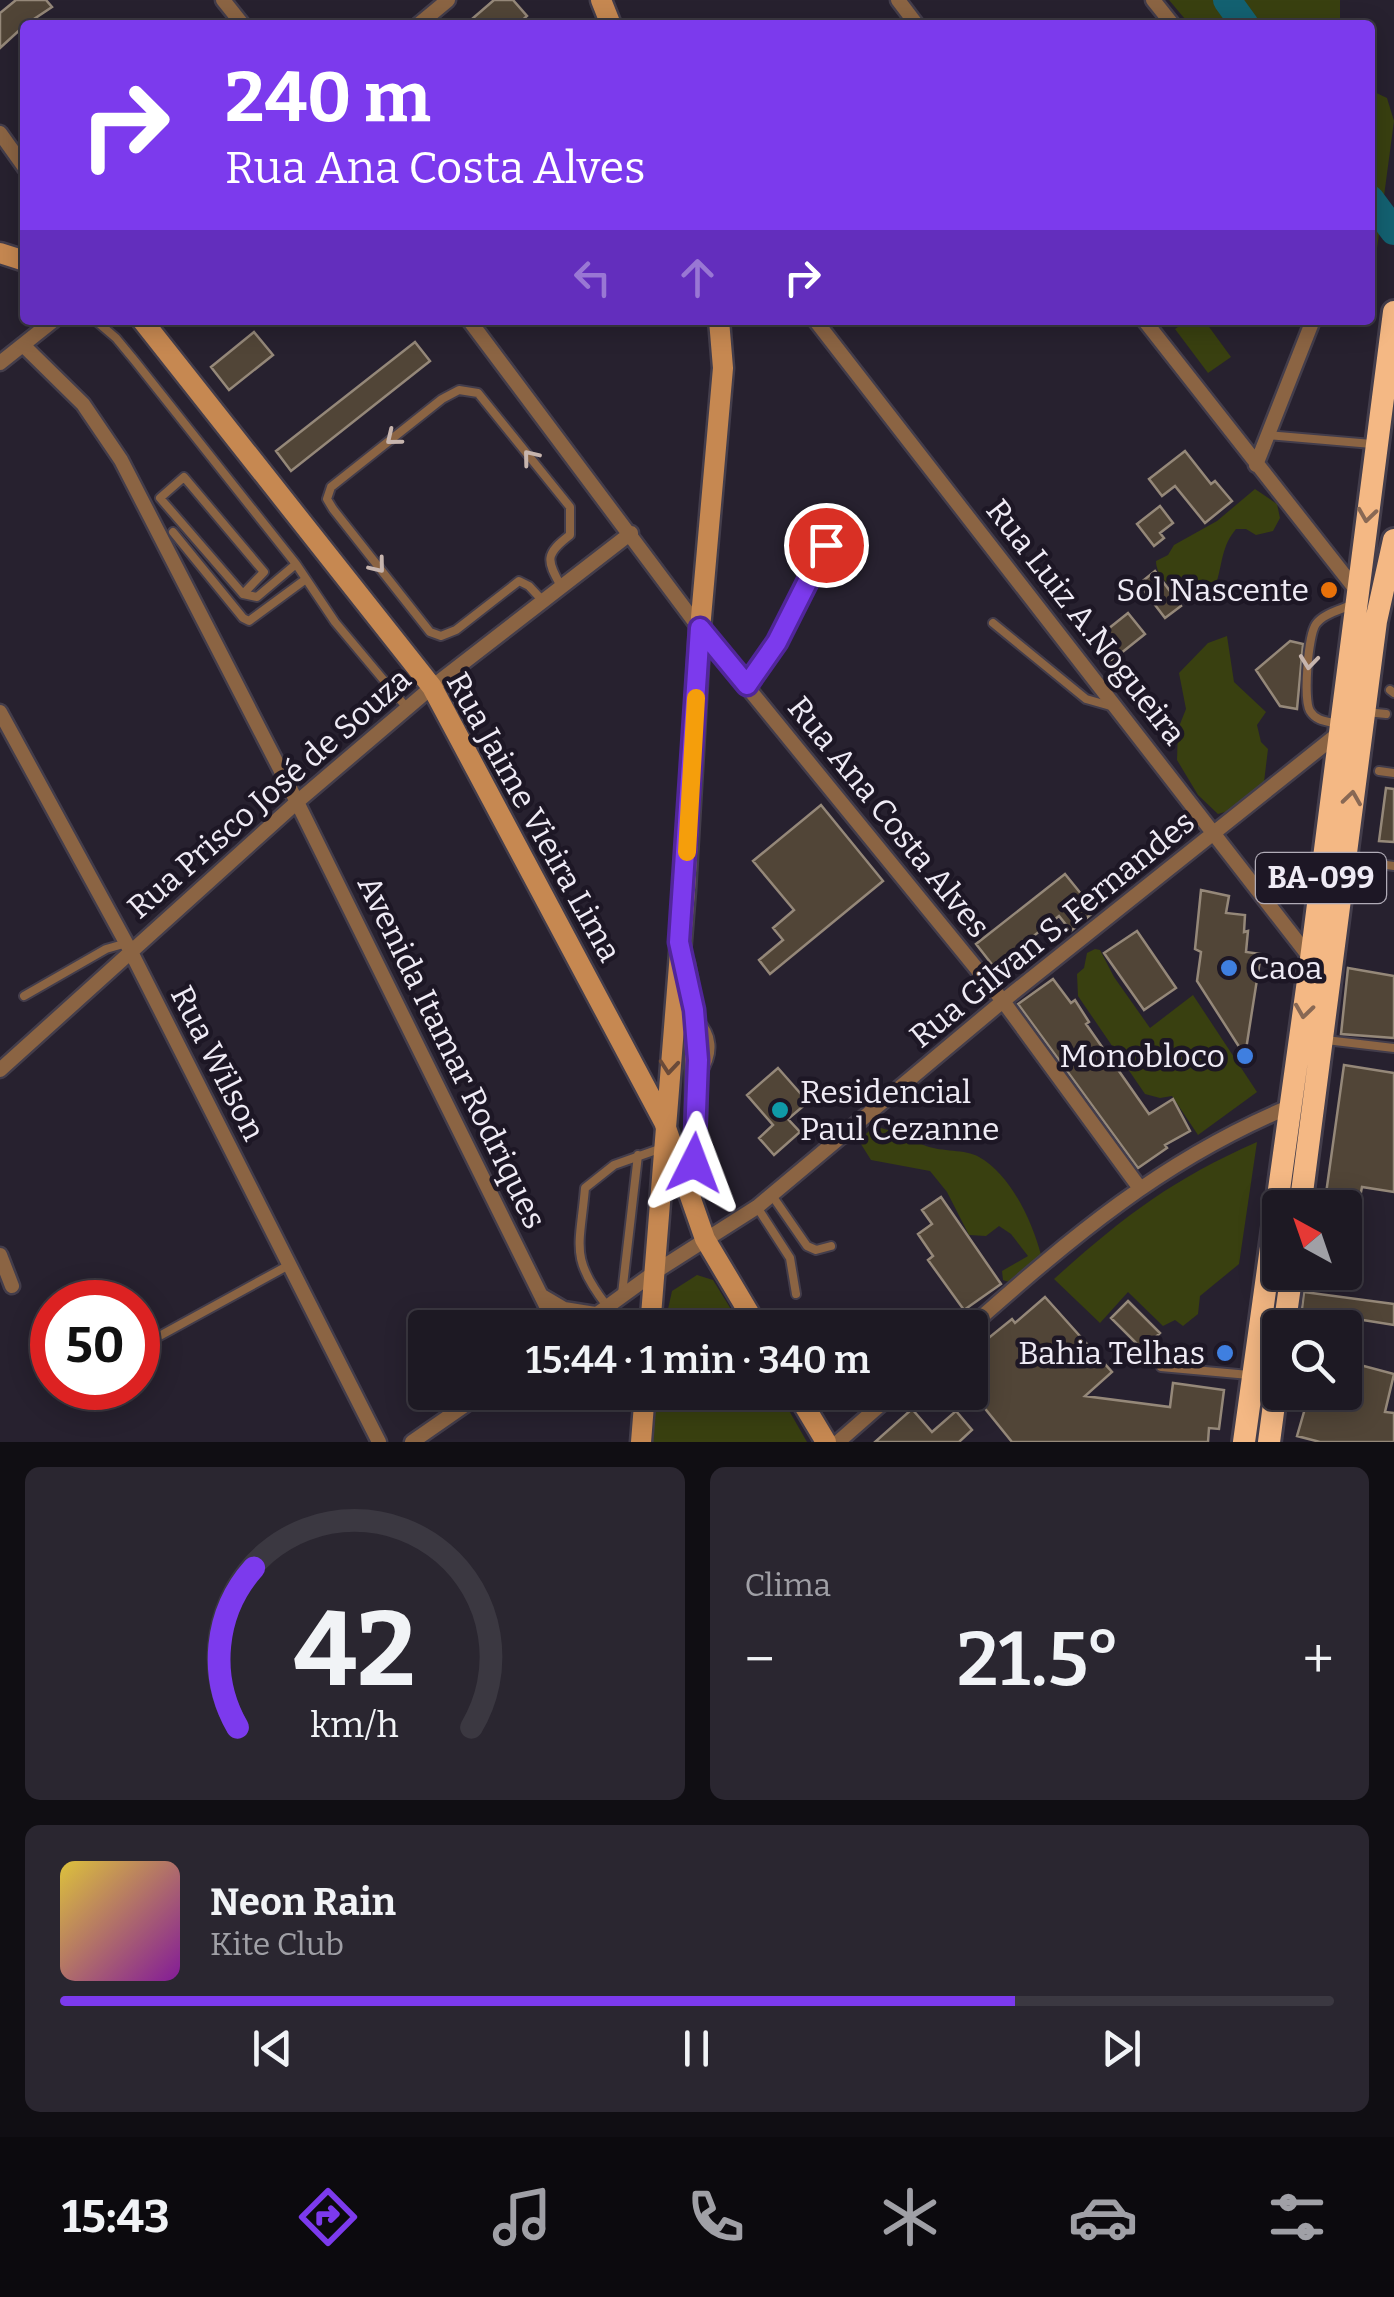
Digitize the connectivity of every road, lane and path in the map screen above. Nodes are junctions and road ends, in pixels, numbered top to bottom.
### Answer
1 (223, 0) edge
2 (448, 0) edge
3 (898, 0) edge
4 (1153, 0) edge
5 (239, 20) edge
6 (424, 20) edge
7 (913, 20) edge
8 (1169, 20) edge
9 (0, 134) edge
10 (20, 161) edge
11 (1394, 313) edge
12 (48, 325) edge
13 (100, 325) edge
14 (146, 325) edge
15 (474, 325) edge
16 (719, 325) edge
17 (819, 325) edge
18 (1148, 325) edge
19 (1311, 325) edge
20 (24, 346) junction
21 (0, 363) edge
22 (1268, 435) junction
23 (1376, 445) junction
24 (1256, 465) junction
25 (173, 532) dead end
26 (631, 532) junction
27 (1394, 540) edge
28 (826, 545) dead end
29 (296, 564) junction
30 (1390, 570) edge
31 (306, 579) junction
32 (561, 586) junction
33 (243, 594) junction
34 (1356, 597) junction
35 (543, 601) junction
36 (993, 622) dead end
37 (700, 628) junction
38 (747, 685) junction
39 (432, 687) junction
40 (407, 708) junction
41 (1119, 708) junction
42 (0, 712) edge
43 (1339, 729) junction
44 (1379, 772) dead end
45 (1394, 773) edge
46 (297, 802) junction
47 (1216, 832) junction
48 (1366, 862) dead end
49 (1394, 866) edge
50 (679, 942) junction
51 (128, 946) junction
52 (1311, 959) junction
53 (24, 996) dead end
54 (1003, 1002) junction
55 (1322, 1039) junction
56 (1394, 1048) edge
57 (0, 1070) edge
58 (1290, 1107) junction
59 (664, 1122) junction
60 (662, 1148) junction
61 (638, 1154) junction
62 (1139, 1187) junction
63 (1302, 1190) edge
64 (772, 1194) junction
65 (692, 1199) junction
66 (757, 1206) junction
67 (706, 1240) junction
68 (831, 1246) dead end
69 (0, 1255) edge
70 (290, 1265) junction
71 (654, 1272) junction
72 (12, 1286) dead end
73 (796, 1294) dead end
74 (622, 1295) junction
75 (542, 1296) junction
76 (549, 1310) edge
77 (601, 1310) junction
78 (651, 1310) edge
79 (747, 1310) edge
80 (988, 1311) edge
81 (160, 1336) edge
82 (1161, 1367) dead end
83 (1253, 1376) junction
84 (458, 1410) edge
85 (644, 1410) edge
86 (807, 1410) edge
87 (874, 1410) edge
88 (1273, 1410) edge
89 (379, 1442) edge
90 (412, 1442) edge
91 (641, 1442) edge
92 (826, 1442) edge
93 (838, 1442) edge
94 (1244, 1442) edge
95 (1269, 1442) edge

1 - 5 street
2 - 6 street
3 - 7 street
4 - 8 street
9 - 10 street
11 - 23 highway, BA-099
12 - 20 street
13 - 29 lane
14 - 39 main road, Rua Jaime Vieira Lima
15 - 26 street, Rua Ana Costa Alves
16 - 37 main road
17 - 41 street, Rua Luiz A.Nogueira
18 - 24 street
19 - 22 street
20 - 21 street
20 - 46 street, Avenida Itamar Rodriques
22 - 23 lane
22 - 24 street
23 -> 34 highway, BA-099
24 - 34 street
25 - 31 lane
26 - 32 street, Rua Prisco José de Souza
26 - 37 street, Rua Ana Costa Alves
27 - 30 highway, BA-099
28 - 38 street
29 - 31 lane
29 - 33 lane
55 -> 30 highway, BA-099
31 - 40 lane
32 - 35 street, Rua Prisco José de Souza
32 -> 35 lane
33 - 33 lane
34 - 43 highway, BA-099
34 -> 43 lane
35 - 39 street, Rua Prisco José de Souza
36 - 41 lane
37 - 38 street, Rua Ana Costa Alves
37 - 50 main road
38 - 54 street, Rua Ana Costa Alves
39 - 40 street, Rua Prisco José de Souza
39 - 59 main road, Rua Jaime Vieira Lima
40 - 46 street, Rua Prisco José de Souza
41 - 47 street, Rua Luiz A.Nogueira
42 - 51 street, Rua Wilson
43 - 47 street, Rua Gilvan S. Fernandes
43 - 52 highway, BA-099
44 - 45 lane
46 - 51 street, Rua Prisco José de Souza
46 - 75 street, Avenida Itamar Rodriques
47 - 52 street, Rua Luiz A.Nogueira
47 - 54 street, Rua Gilvan S. Fernandes
48 - 49 lane
50 -> 59 main road
50 - 65 main road
51 - 53 lane
51 - 57 street, Rua Prisco José de Souza
51 - 70 street, Rua Wilson
52 -> 58 highway, BA-099
54 - 62 street, Rua Ana Costa Alves
54 - 64 street, Rua Gilvan S. Fernandes
55 - 56 lane
55 - 63 highway, BA-099
58 - 62 street
58 - 83 highway, BA-099
59 - 60 main road
59 - 65 main road, Rua Jaime Vieira Lima
60 - 61 lane
60 - 71 main road
61 - 74 lane
61 - 77 lane
62 - 80 street
64 - 66 street, Rua Gilvan S. Fernandes
64 - 68 lane
65 - 67 main road, Rua Jaime Vieira Lima
66 - 67 street, Rua Gilvan S. Fernandes
66 - 73 lane
67 - 71 street, Rua Gilvan S. Fernandes
67 - 79 main road, Rua Jaime Vieira Lima
69 - 72 street
70 - 81 lane
70 - 89 street, Rua Wilson
71 - 74 street, Rua Gilvan S. Fernandes
71 - 78 main road
74 - 77 street, Rua Gilvan S. Fernandes
75 - 76 street, Avenida Itamar Rodriques
75 - 77 street
82 - 83 lane
83 - 94 highway, BA-099
84 - 90 street
85 - 91 main road
86 - 92 main road
87 - 93 street
88 - 95 highway

